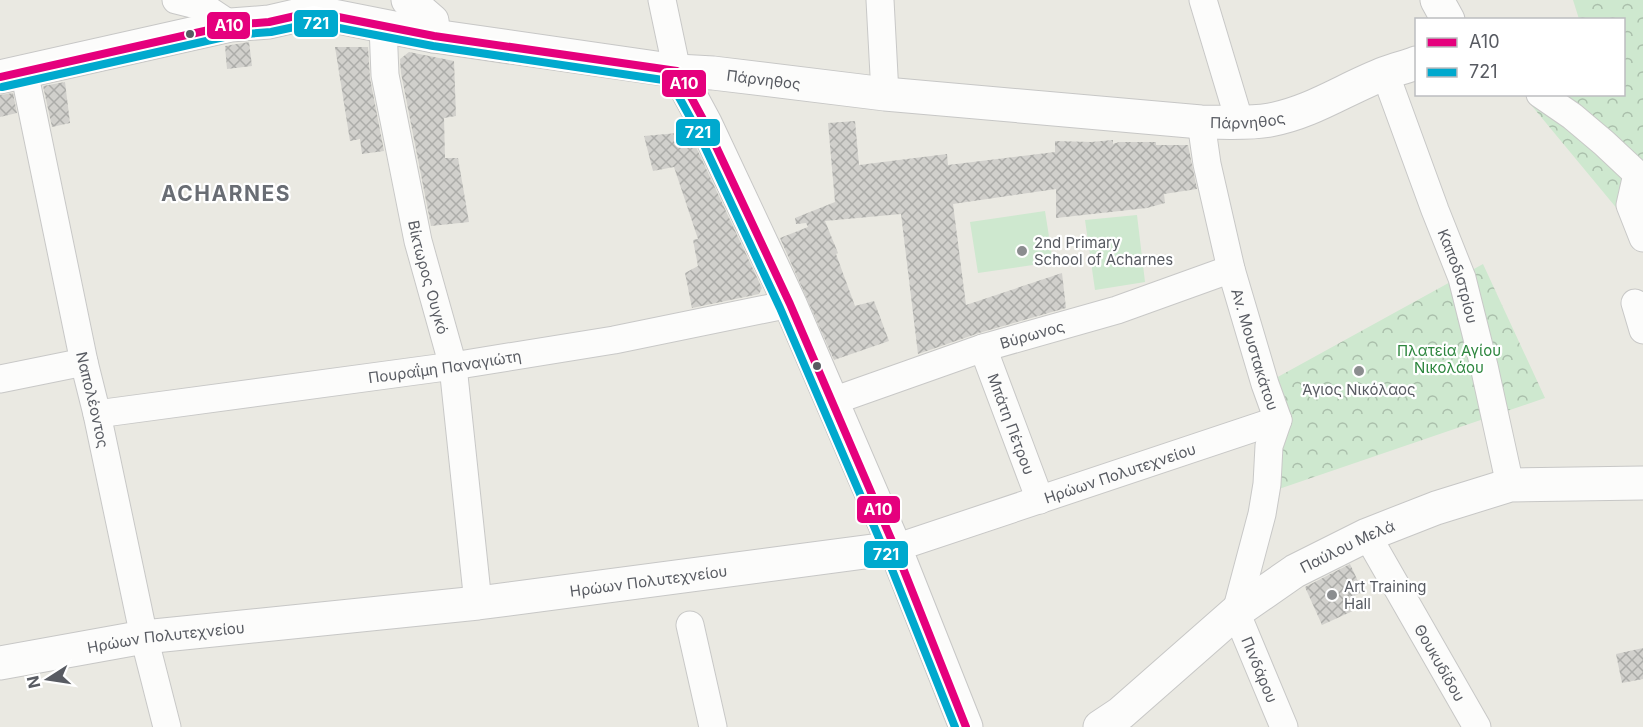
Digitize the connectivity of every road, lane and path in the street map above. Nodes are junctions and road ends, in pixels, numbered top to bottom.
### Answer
1 (176, 0) edge
2 (408, 0) edge
3 (662, 0) edge
4 (880, 0) edge
5 (1203, 0) edge
6 (1437, 0) edge
7 (1447, 18) edge
8 (231, 25) junction
9 (383, 26) junction
10 (434, 36) junction
11 (1415, 63) edge
12 (676, 71) junction
13 (1385, 73) junction
14 (12, 74) edge
15 (885, 94) junction
16 (1543, 96) edge
17 (1201, 122) junction
18 (1240, 123) junction
19 (1636, 201) edge
20 (1643, 238) edge
21 (1231, 269) junction
22 (1635, 303) dead end
23 (790, 304) junction
24 (1643, 330) edge
25 (983, 348) junction
26 (84, 362) junction
27 (453, 366) junction
28 (0, 379) edge
29 (833, 401) junction
30 (97, 414) junction
31 (1278, 420) junction
32 (1643, 483) edge
33 (1510, 485) junction
34 (1040, 500) junction
35 (1367, 535) junction
36 (895, 548) junction
37 (478, 603) junction
38 (1236, 612) junction
39 (690, 625) dead end
40 (144, 636) junction
41 (0, 663) edge
42 (1113, 722) edge
43 (167, 727) edge
44 (713, 727) edge
45 (966, 727) edge
46 (1284, 727) edge
47 (1477, 727) edge

1 - 8 street
2 - 10 street
3 - 12 street
4 - 15 street
5 - 18 street
6 - 7 street
8 - 9 street, Πάρνηθος
8 - 14 street, Πάρνηθος
9 - 10 street, Πάρνηθος
9 - 27 street, Βίκτωρος Ουγκό
10 - 12 street, Πάρνηθος
11 - 13 street, Πάρνηθος
12 - 15 street, Πάρνηθος
12 - 23 street
13 - 18 street, Πάρνηθος
13 - 33 street, Καποδιστρίου
14 - 26 street, Ναπολέοντος
15 - 17 street, Πάρνηθος
16 - 19 street
17 - 18 street, Πάρνηθος
17 - 21 street, Αν. Μουστακάτου
19 - 20 street
21 - 25 street, Βύρωνος
21 - 31 street, Αν. Μουστακάτου
22 - 24 street
23 - 27 street, Πουραΐμη Παναγιώτη
23 - 29 street
25 - 29 street, Βύρωνος
25 - 34 street, Μπάτη Πέτρου
26 - 28 street
26 - 30 street, Ναπολέοντος
27 - 30 street, Πουραΐμη Παναγιώτη
27 - 37 street, Βίκτωρος Ουγκό
29 - 36 street
30 - 40 street, Ναπολέοντος
31 - 34 street, Ηρώων Πολυτεχνείου
31 - 38 street, Αν. Μουστακάτου
32 - 33 street, Παύλου Μελά
33 - 35 street, Παύλου Μελά
34 - 36 street, Ηρώων Πολυτεχνείου
35 - 38 street, Παύλου Μελά
35 - 47 street, Θουκυδίδου
36 - 37 street, Ηρώων Πολυτεχνείου
36 - 45 street
37 - 40 street, Ηρώων Πολυτεχνείου
38 - 42 street, Παύλου Μελά
38 - 46 street, Πινδάρου
39 - 44 street
40 - 41 street, Ηρώων Πολυτεχνείου
40 - 43 street, Ναπολέοντος

